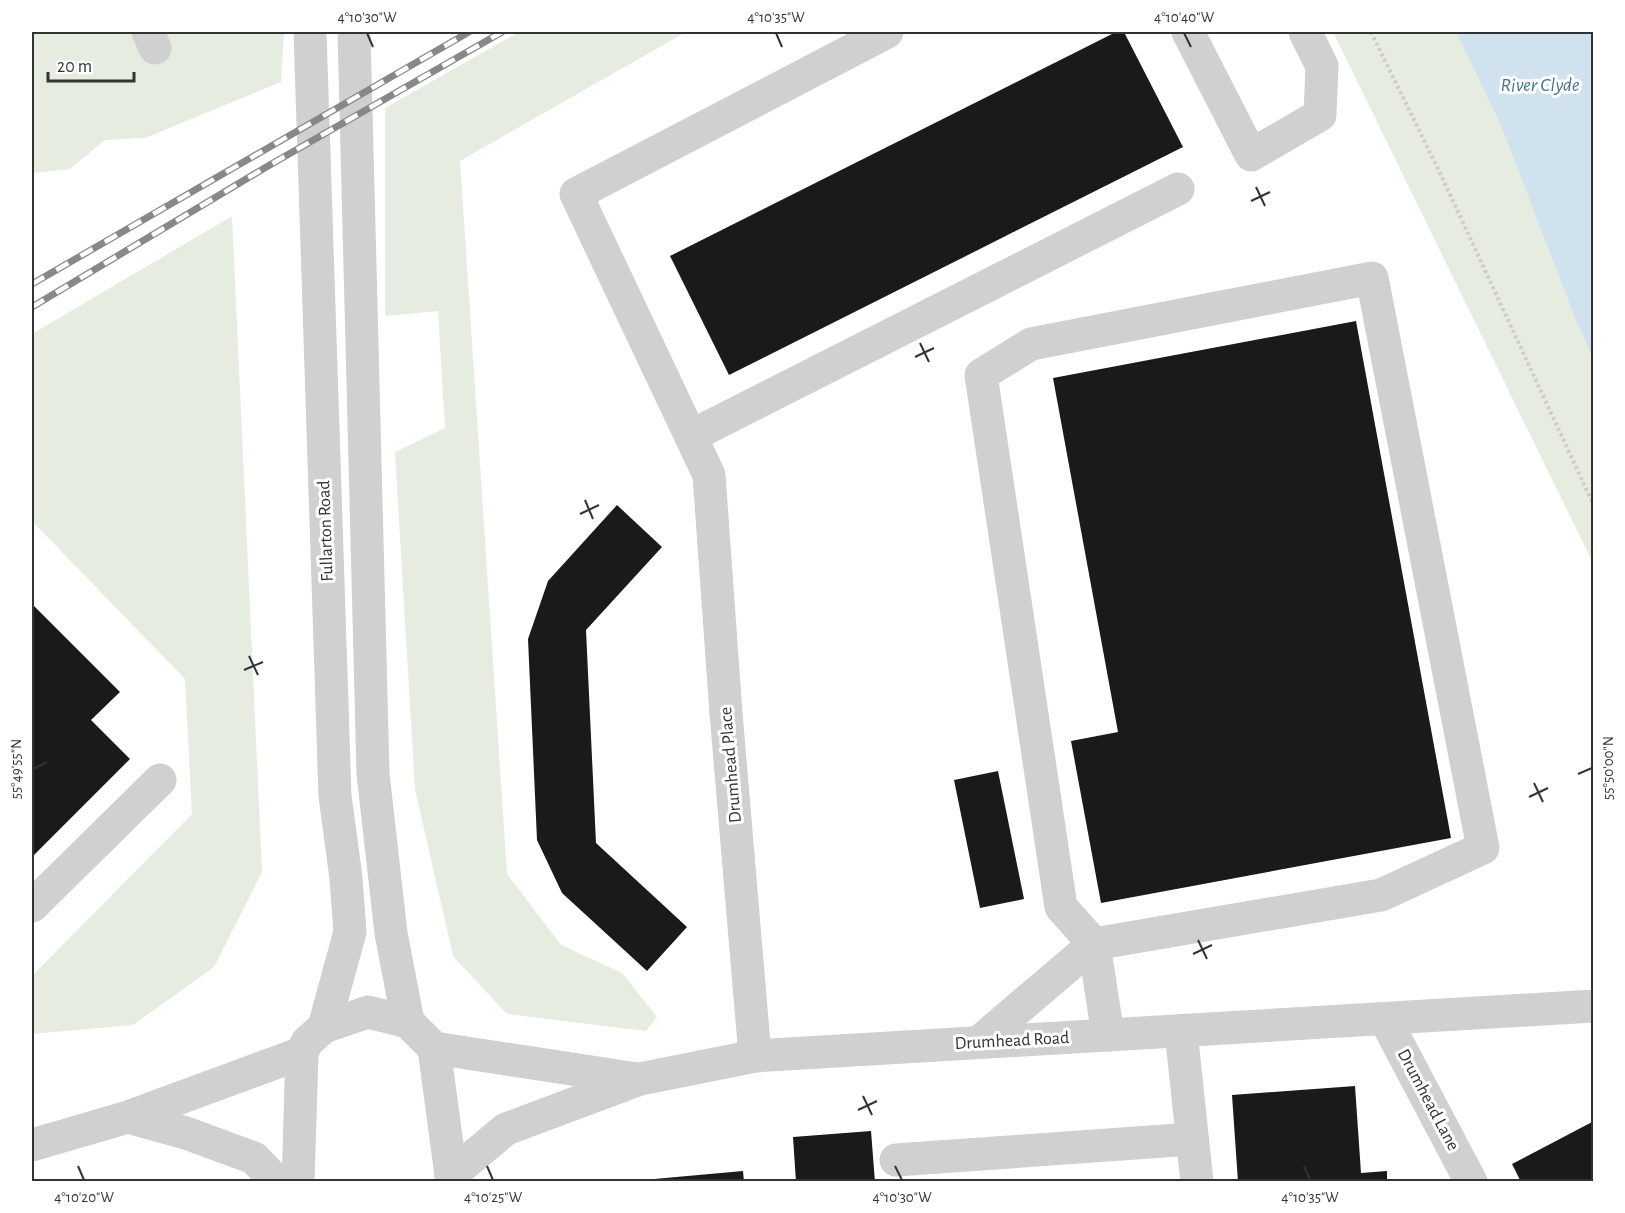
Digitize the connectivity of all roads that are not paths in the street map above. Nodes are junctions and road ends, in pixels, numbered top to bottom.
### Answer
1 (310, 32) edge
2 (354, 32) edge
3 (887, 32) edge
4 (1188, 32) edge
5 (1305, 32) edge
6 (1178, 189) dead end
7 (691, 436) junction
8 (160, 780) dead end
9 (32, 906) edge
10 (1094, 944) junction
11 (1593, 1006) edge
12 (1385, 1019) junction
13 (408, 1022) junction
14 (324, 1027) junction
15 (1181, 1031) junction
16 (1108, 1035) junction
17 (979, 1042) junction
18 (434, 1048) junction
19 (302, 1053) junction
20 (755, 1056) junction
21 (640, 1079) junction
22 (128, 1117) junction
23 (1192, 1139) junction
24 (32, 1145) edge
25 (896, 1160) dead end
26 (451, 1178) edge
27 (277, 1182) edge
28 (298, 1182) edge
29 (1197, 1182) edge
30 (1472, 1182) edge

1 - 14 street, Fullarton Road
2 - 13 street
3 - 7 street
4 - 5 street
6 - 7 street
7 - 20 street, Drumhead Place
8 - 9 street
10 - 10 street
10 - 16 street
10 - 17 street
11 - 12 street, Drumhead Road
12 - 15 street, Drumhead Road
12 - 30 street, Drumhead Lane
13 - 14 street
13 - 18 street
14 - 19 street
15 - 16 street, Drumhead Road
15 - 23 street
16 - 17 street, Drumhead Road
17 - 20 street, Drumhead Road
18 - 21 street
18 - 26 street
19 - 22 street
19 - 28 street
20 - 21 street, Drumhead Road
21 - 26 street
22 - 24 street
22 - 27 street
23 - 25 street
23 - 29 street

